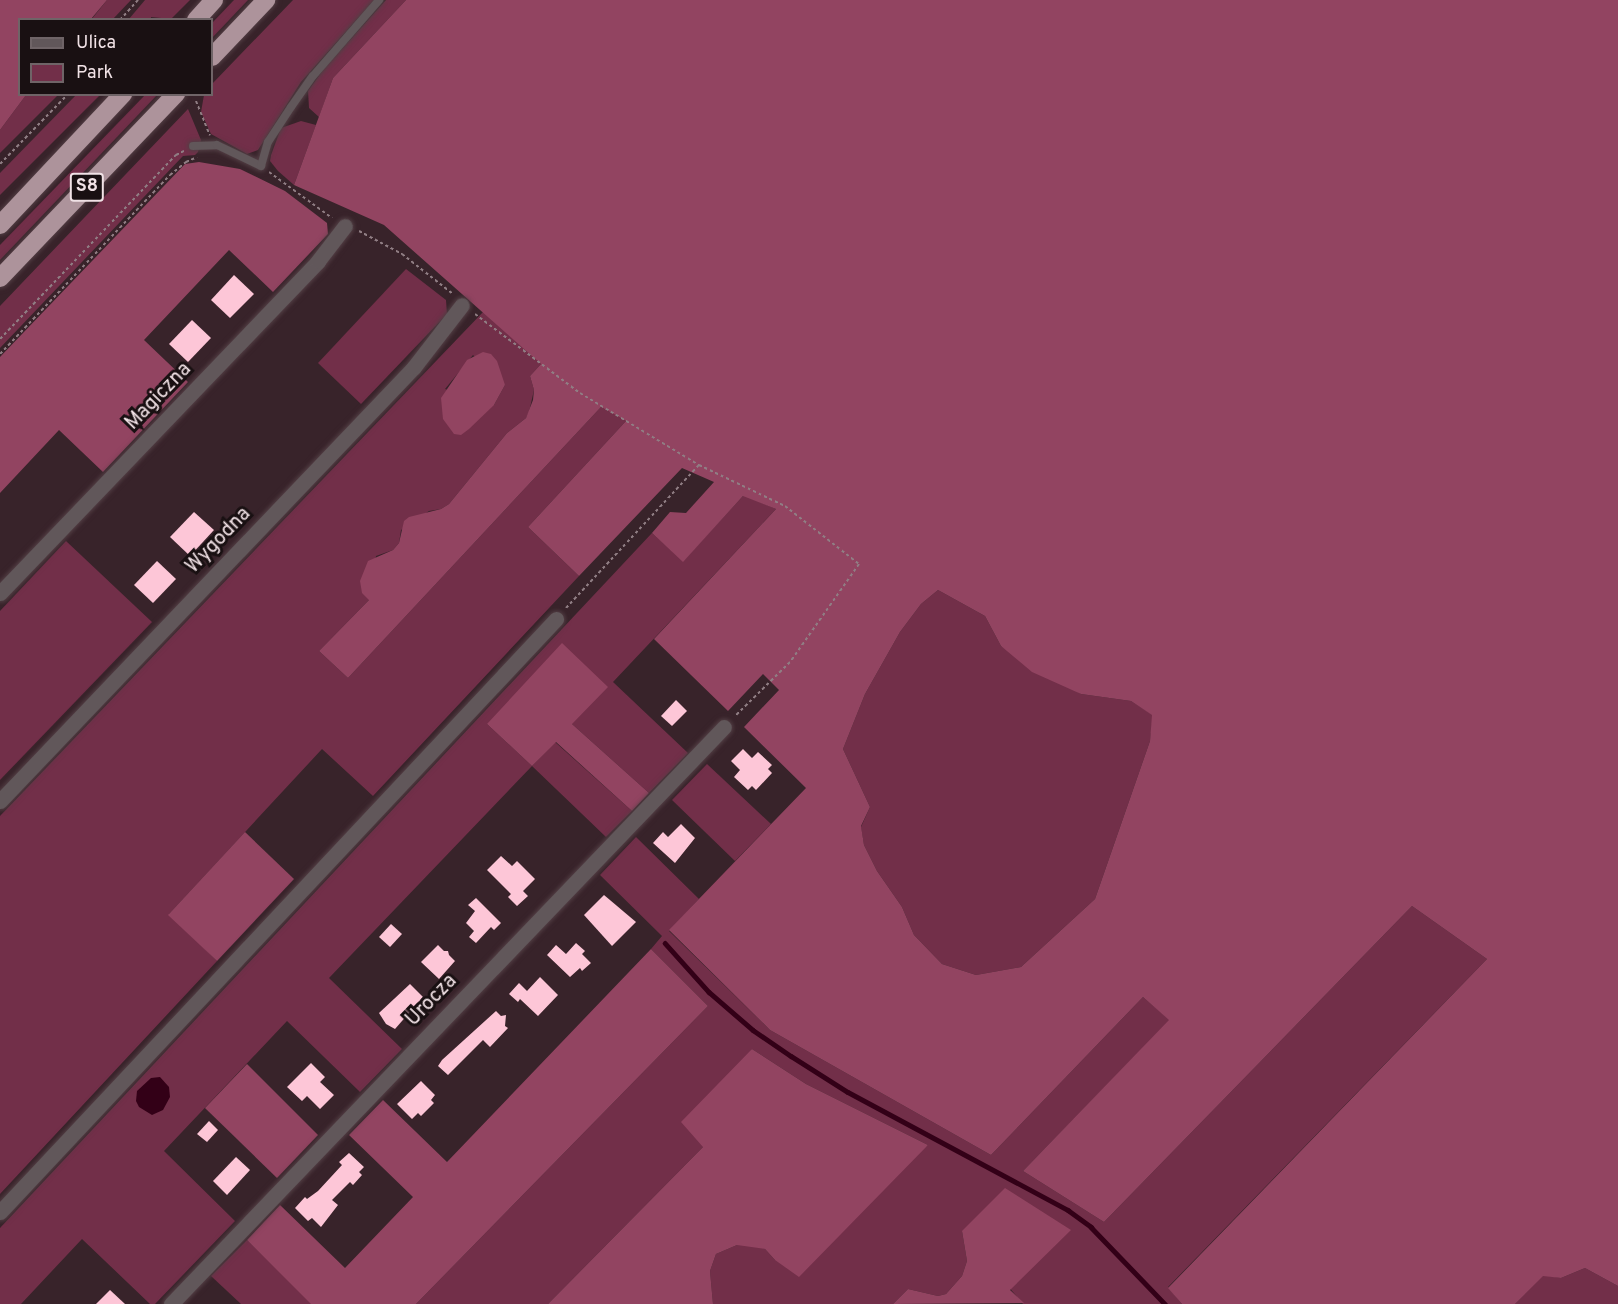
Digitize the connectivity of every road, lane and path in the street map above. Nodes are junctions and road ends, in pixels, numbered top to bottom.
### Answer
1 (138, 0) edge
2 (214, 0) edge
3 (266, 0) edge
4 (379, 0) edge
5 (122, 18) edge
6 (198, 18) edge
7 (213, 56) edge
8 (67, 96) edge
9 (121, 96) edge
10 (174, 96) edge
11 (196, 101) dead end
12 (217, 145) junction
13 (194, 146) joint
14 (186, 162) dead end
15 (0, 164) edge
16 (261, 166) junction
17 (0, 225) edge
18 (345, 226) junction
19 (0, 278) edge
20 (462, 305) junction
21 (0, 339) edge
22 (0, 354) edge
23 (699, 465) junction
24 (0, 593) edge
25 (556, 619) joint
26 (724, 727) joint
27 (0, 801) edge
28 (0, 1212) edge
29 (171, 1304) edge

1 - 5 path
2 - 6 highway
3 - 7 highway
4 - 16 lane
8 - 15 path
9 - 17 highway, S8
10 - 19 highway, S8
11 - 12 path
12 - 13 lane
12 - 16 lane
13 - 21 path
14 - 22 path
16 - 18 path
18 - 20 path
18 - 24 street, Magiczna
20 - 23 path
20 - 27 street, Wygodna
23 - 25 path
23 - 26 path
25 - 28 street
26 - 29 street, Urocza

